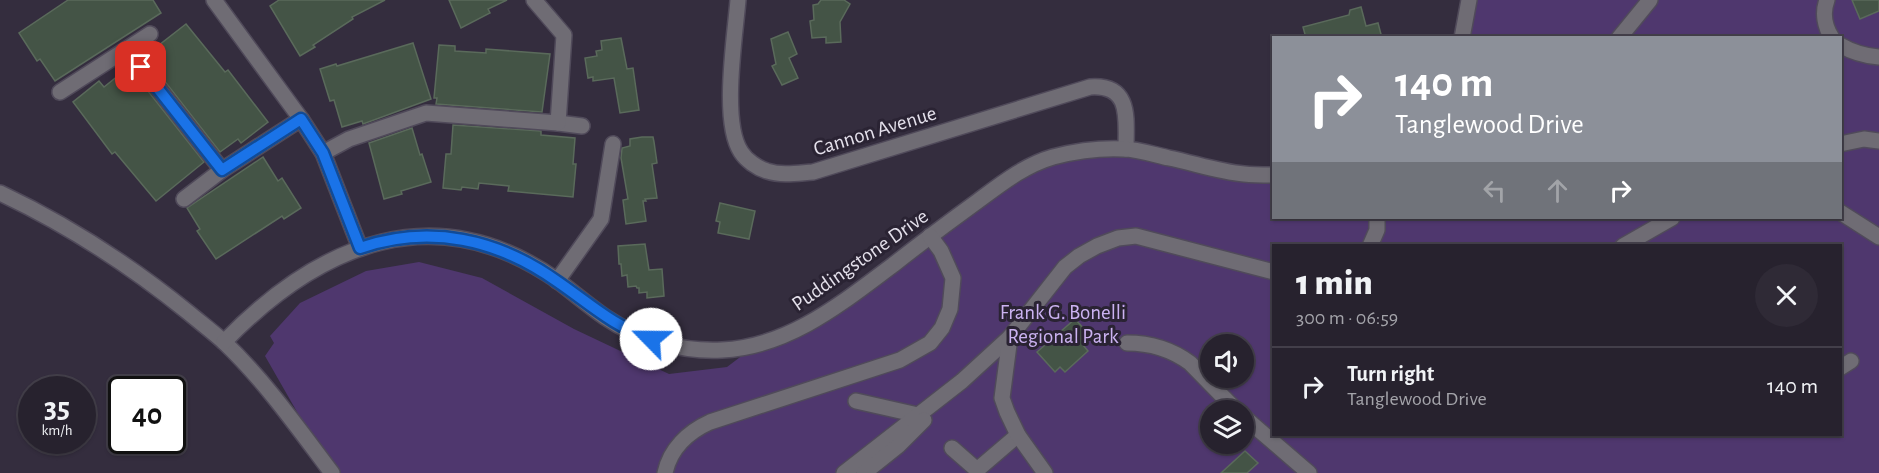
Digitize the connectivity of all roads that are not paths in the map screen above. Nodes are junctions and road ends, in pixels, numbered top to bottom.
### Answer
1 (214, 0) edge
2 (534, 0) edge
3 (738, 0) edge
4 (1469, 0) edge
5 (1650, 0) edge
6 (1827, 0) edge
7 (150, 34) dead end
8 (1462, 36) edge
9 (1621, 36) edge
10 (1831, 36) edge
11 (1842, 46) edge
12 (128, 50) junction
13 (1879, 57) edge
14 (60, 93) dead end
15 (301, 119) junction
16 (558, 123) junction
17 (582, 126) dead end
18 (1879, 141) edge
19 (613, 144) dead end
20 (1842, 144) edge
21 (1126, 148) junction
22 (323, 153) junction
23 (222, 170) junction
24 (1272, 175) edge
25 (0, 193) edge
26 (184, 199) dead end
27 (1842, 213) edge
28 (1377, 219) edge
29 (1670, 219) edge
30 (930, 236) junction
31 (1879, 237) edge
32 (1371, 244) edge
33 (1626, 244) edge
34 (360, 248) junction
35 (1272, 271) edge
36 (557, 281) junction
37 (1010, 337) junction
38 (224, 342) junction
39 (1127, 344) dead end
40 (962, 381) junction
41 (1226, 400) edge
42 (856, 401) dead end
43 (918, 415) junction
44 (1254, 426) edge
45 (1018, 435) junction
46 (952, 448) dead end
47 (332, 473) edge
48 (665, 473) edge
49 (844, 473) edge
50 (864, 473) edge
51 (1045, 473) edge
52 (1309, 473) edge

1 - 15 street
2 - 16 street
3 - 21 street, Cannon Avenue
4 - 8 street
5 - 9 street
6 - 10 street
7 - 12 street
11 - 13 street
12 - 14 street
12 - 23 street
15 - 22 street
15 - 23 street
16 - 17 street
16 - 22 street
18 - 20 street
19 - 36 street
21 - 24 street, Puddingstone Drive
21 - 30 street, Puddingstone Drive
22 - 34 street
23 - 26 street
25 - 38 street
27 - 31 street
28 - 32 street
29 - 33 street
30 - 36 street, Puddingstone Drive
30 - 48 street
34 - 36 street, Puddingstone Drive
34 - 38 street, Puddingstone Drive
35 - 37 street
37 - 40 street
37 - 45 street
38 - 47 street
39 - 41 street
40 - 43 street
40 - 50 street
42 - 43 street
43 - 49 street
44 - 52 street
45 - 46 street
45 - 51 street

